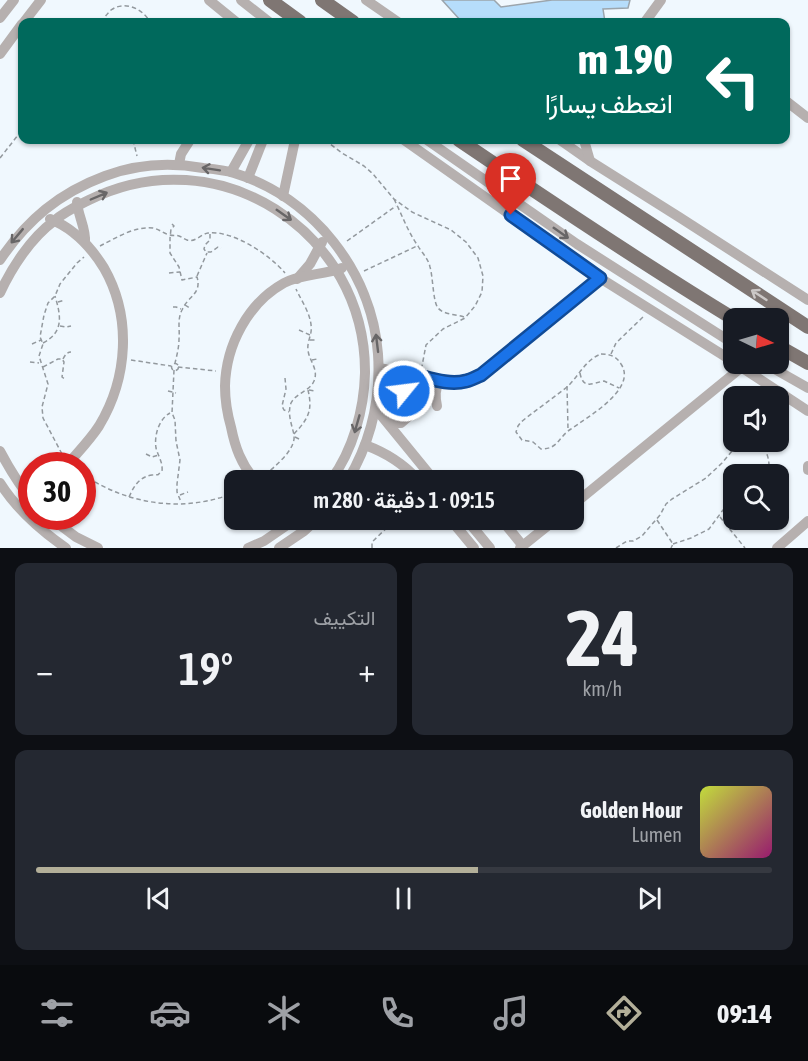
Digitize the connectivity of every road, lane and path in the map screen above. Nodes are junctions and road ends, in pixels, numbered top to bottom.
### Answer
1 (14, 0) edge
2 (41, 0) edge
3 (209, 0) edge
4 (241, 0) edge
5 (270, 0) edge
6 (322, 0) edge
7 (366, 0) edge
8 (661, 0) edge
9 (0, 18) edge
10 (27, 18) edge
11 (104, 18) edge
12 (147, 18) edge
13 (231, 18) edge
14 (264, 18) edge
15 (295, 18) edge
16 (347, 18) edge
17 (392, 18) edge
18 (648, 18) edge
19 (18, 30) edge
20 (0, 54) edge
21 (790, 104) edge
22 (808, 118) edge
23 (18, 135) edge
24 (134, 144) edge
25 (187, 144) edge
26 (241, 144) edge
27 (246, 144) edge
28 (261, 144) edge
29 (295, 144) edge
30 (330, 144) edge
31 (410, 144) edge
32 (433, 144) edge
33 (465, 144) edge
34 (529, 144) edge
35 (565, 144) edge
36 (585, 144) edge
37 (242, 151) junction
38 (0, 158) edge
39 (590, 162) junction
40 (179, 164) junction
41 (140, 167) junction
42 (231, 172) junction
43 (248, 178) junction
44 (75, 189) junction
45 (283, 196) junction
46 (394, 199) junction
47 (397, 205) junction
48 (77, 206) junction
49 (41, 212) junction
50 (54, 221) junction
51 (172, 224) dead end
52 (326, 232) junction
53 (210, 233) dead end
54 (88, 246) junction
55 (320, 246) junction
56 (417, 246) junction
57 (339, 247) junction
58 (221, 248) dead end
59 (207, 253) junction
60 (0, 260) edge
61 (337, 270) junction
62 (353, 270) junction
63 (180, 272) junction
64 (169, 273) dead end
65 (197, 277) junction
66 (600, 278) junction
67 (297, 279) junction
68 (56, 280) dead end
69 (60, 284) junction
70 (0, 293) edge
71 (55, 296) junction
72 (64, 300) dead end
73 (808, 300) edge
74 (57, 303) junction
75 (184, 305) junction
76 (173, 307) dead end
77 (182, 309) junction
78 (191, 309) dead end
79 (651, 310) junction
80 (723, 312) edge
81 (465, 318) junction
82 (59, 326) junction
83 (71, 326) dead end
84 (808, 327) edge
85 (299, 330) dead end
86 (310, 335) dead end
87 (723, 337) edge
88 (41, 340) junction
89 (309, 340) dead end
90 (316, 340) dead end
91 (32, 344) dead end
92 (43, 344) junction
93 (72, 352) dead end
94 (789, 352) edge
95 (610, 354) junction
96 (723, 355) edge
97 (122, 359) junction
98 (317, 359) dead end
99 (63, 360) junction
100 (311, 361) dead end
101 (30, 362) dead end
102 (40, 363) junction
103 (175, 363) junction
104 (808, 363) edge
105 (171, 366) junction
106 (178, 367) junction
107 (42, 368) junction
108 (379, 368) junction
109 (315, 369) dead end
110 (320, 369) dead end
111 (174, 370) junction
112 (226, 372) junction
113 (580, 372) junction
114 (725, 374) edge
115 (752, 374) edge
116 (783, 374) edge
117 (420, 376) junction
118 (285, 378) dead end
119 (65, 379) dead end
120 (439, 381) junction
121 (567, 386) junction
122 (619, 388) junction
123 (808, 388) edge
124 (168, 391) dead end
125 (316, 391) dead end
126 (175, 393) junction
127 (310, 400) junction
128 (314, 401) dead end
129 (437, 406) dead end
130 (376, 409) junction
131 (808, 411) edge
132 (290, 412) dead end
133 (172, 413) junction
134 (568, 430) junction
135 (301, 440) dead end
136 (365, 446) junction
137 (0, 451) edge
138 (60, 452) edge
139 (78, 452) edge
140 (731, 452) edge
141 (146, 454) dead end
142 (159, 455) junction
143 (248, 470) edge
144 (337, 470) edge
145 (353, 470) edge
146 (410, 470) edge
147 (426, 470) edge
148 (18, 482) edge
149 (96, 482) edge
150 (0, 483) edge
151 (18, 489) edge
152 (188, 492) dead end
153 (179, 495) junction
154 (8, 496) junction
155 (584, 496) edge
156 (224, 497) edge
157 (129, 498) junction
158 (182, 504) junction
159 (18, 506) edge
160 (723, 513) edge
161 (720, 516) junction
162 (656, 519) junction
163 (808, 521) edge
164 (42, 530) edge
165 (67, 530) edge
166 (276, 530) edge
167 (286, 530) edge
168 (303, 530) edge
169 (385, 530) edge
170 (459, 530) edge
171 (475, 530) edge
172 (509, 530) edge
173 (543, 530) edge
174 (292, 540) junction
175 (673, 544) junction
176 (522, 547) edge
177 (66, 548) edge
178 (98, 548) edge
179 (248, 548) edge
180 (279, 548) edge
181 (372, 548) edge
182 (474, 548) edge
183 (490, 548) edge
184 (616, 548) edge
185 (671, 548) edge
186 (745, 548) edge
187 (777, 548) edge

1 - 9 street
2 - 10 street
3 - 13 street
4 - 14 street
5 - 15 main road
6 - 16 main road
7 - 17 street
8 - 18 street
11 - 12 path
19 - 20 street
21 - 22 street
23 - 38 path
24 - 41 path
25 - 40 street
26 - 37 street
27 - 37 street
28 - 43 street
29 - 45 street
30 - 46 path
31 - 66 street
32 -> 87 street
33 - 80 main road
84 -> 34 main road
35 - 39 street
36 - 39 street
37 - 42 street
39 - 73 street
40 - 41 street
42 -> 40 street
41 - 44 street
42 - 43 street
43 - 45 street
44 - 48 street
44 - 49 street
45 - 52 street
46 - 47 path
46 - 81 path
47 - 56 path
47 - 57 path
48 - 50 street
48 - 54 street
48 -> 55 street
49 - 50 street
49 -> 60 street
50 - 54 street
50 - 70 street
51 - 63 path
52 - 55 street
52 - 57 street
53 - 59 path
54 - 69 path
54 - 97 street
55 - 61 street
55 - 67 street
56 - 62 path
56 - 81 path
57 - 62 street
58 - 59 path
59 - 65 path
61 - 62 street
61 - 67 street
61 -> 144 street
108 -> 62 street
63 - 64 path
63 - 65 path
65 - 75 path
66 - 79 street
66 - 120 street
67 - 112 street
68 - 69 path
69 - 71 path
71 - 74 path
71 - 88 path
72 - 74 path
74 - 82 path
75 - 77 path
75 - 78 path
76 - 77 path
77 - 103 path
79 - 95 path
79 - 96 street
81 - 117 path
82 - 83 path
82 - 92 path
85 - 86 path
88 - 91 path
88 - 92 path
89 - 90 path
92 - 102 path
93 - 99 path
94 - 104 main road
95 - 113 path
95 - 122 path
97 - 105 path
97 - 139 street
98 - 100 path
99 - 107 path
99 - 119 path
101 - 102 path
102 - 107 path
103 - 105 path
103 - 106 path
105 - 111 path
106 - 111 path
106 - 112 path
107 - 138 path
108 - 117 street
108 - 130 street
109 - 110 path
111 - 126 path
112 - 143 street
113 - 121 path
113 - 122 path
114 - 155 street
115 - 131 street
116 - 123 street
117 - 120 street
118 - 132 path
120 - 129 street
121 - 134 path
121 - 134 path
122 - 134 path
124 - 126 path
125 - 127 path
126 - 133 path
127 - 128 path
127 - 135 path
130 - 136 street
130 - 147 street
133 - 142 path
133 - 153 path
136 - 145 street
136 - 146 street
137 - 148 street
140 - 162 path
141 - 142 path
142 - 157 path
149 - 157 path
150 - 154 street
151 - 154 street
152 - 153 path
153 - 158 path
154 - 159 street
156 - 158 path
157 - 158 path
160 - 161 path
161 - 175 path
161 - 186 path
162 - 175 path
162 - 184 path
163 - 187 street
164 - 177 street
165 - 178 street
166 - 179 street
167 - 174 street
168 - 174 street
169 - 181 path
170 - 182 street
171 - 183 street
172 - 176 street
173 - 176 street
174 - 180 street
175 - 185 path

